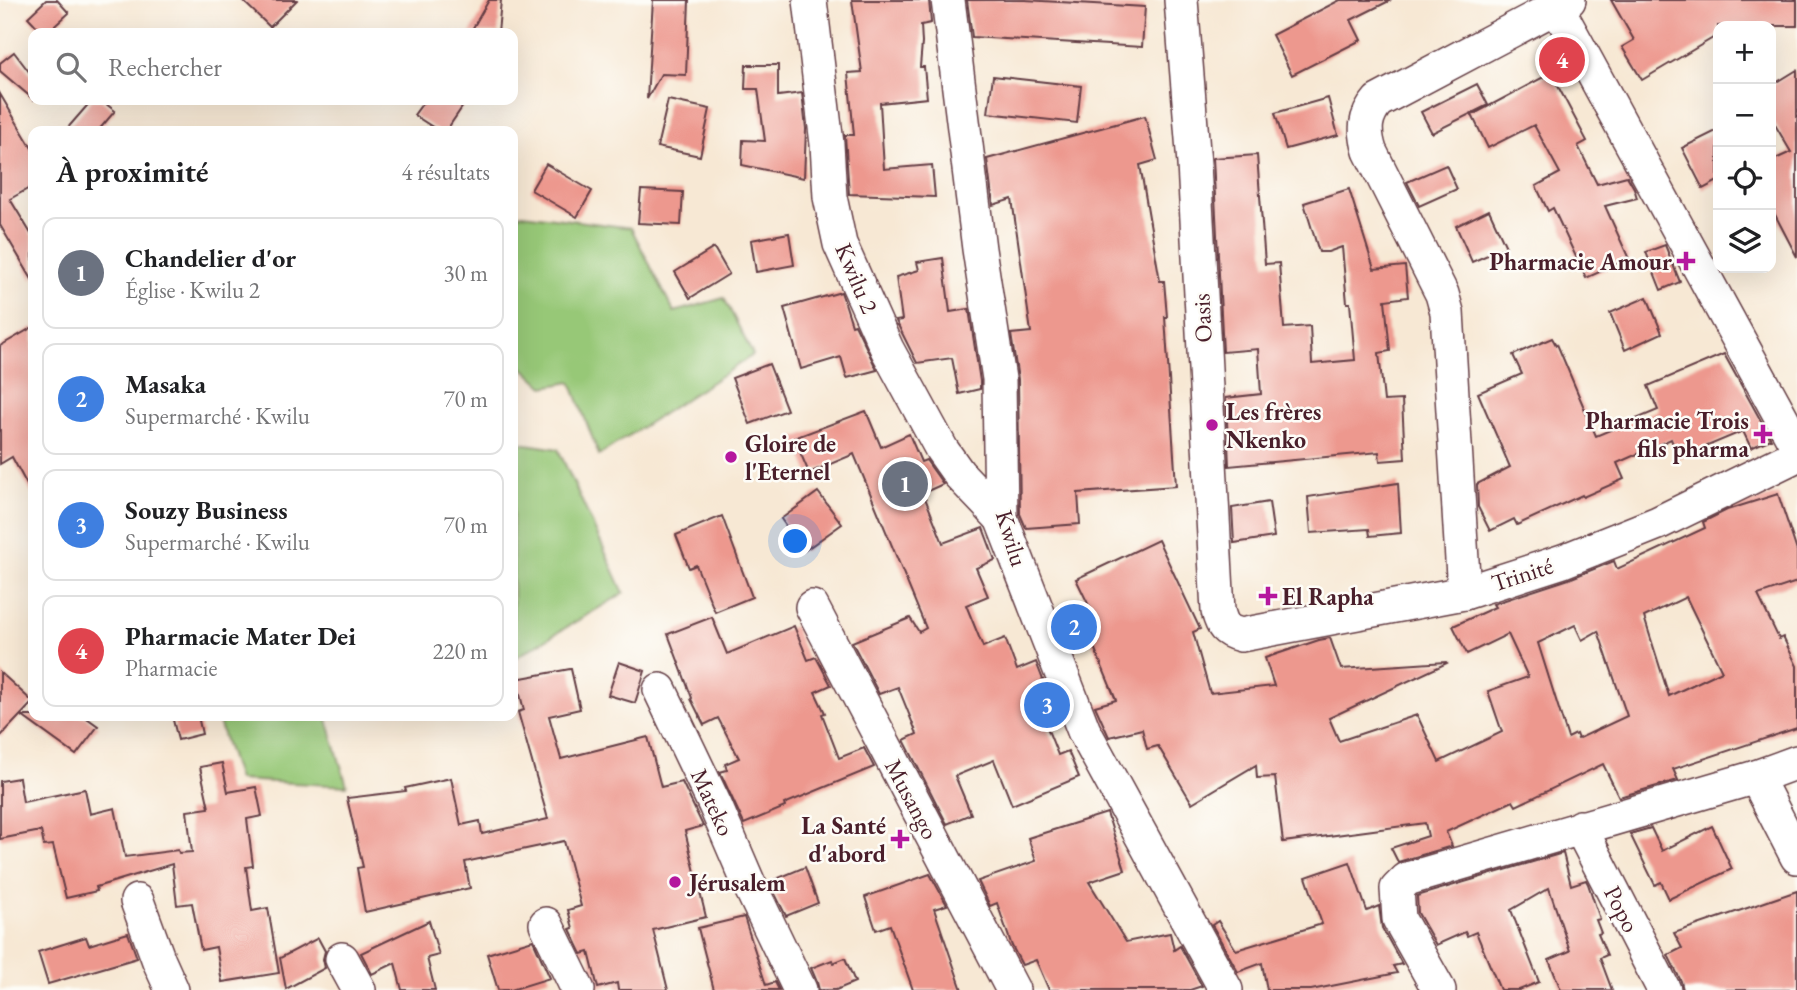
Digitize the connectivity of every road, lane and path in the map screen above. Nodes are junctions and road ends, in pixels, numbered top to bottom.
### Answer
1 (810, 0) edge
2 (948, 0) edge
3 (1181, 0) edge
4 (1559, 2) edge
5 (1797, 446) edge
6 (1797, 455) edge
7 (1001, 519) junction
8 (1464, 593) junction
9 (812, 607) dead end
10 (1230, 632) joint
11 (660, 690) dead end
12 (1797, 762) edge
13 (1756, 777) junction
14 (1580, 827) junction
15 (1797, 857) edge
16 (137, 901) dead end
17 (545, 924) dead end
18 (342, 959) dead end
19 (172, 990) edge
20 (359, 990) edge
21 (578, 990) edge
22 (800, 990) edge
23 (1013, 990) edge
24 (1226, 990) edge
25 (1439, 990) edge
26 (1664, 990) edge

1 - 7 street, Kwilu 2
2 - 7 street, Kwilu
3 - 10 street, Oasis
4 - 5 street
4 - 8 street
6 - 8 street, Trinité
7 - 24 street, Kwilu
8 - 10 street, Trinité
9 - 23 street, Musango
11 - 22 street, Mateko
12 - 13 street
13 - 14 street
13 - 15 street
14 - 25 street
14 - 26 street, Popo
16 - 19 street
17 - 21 street
18 - 20 street

